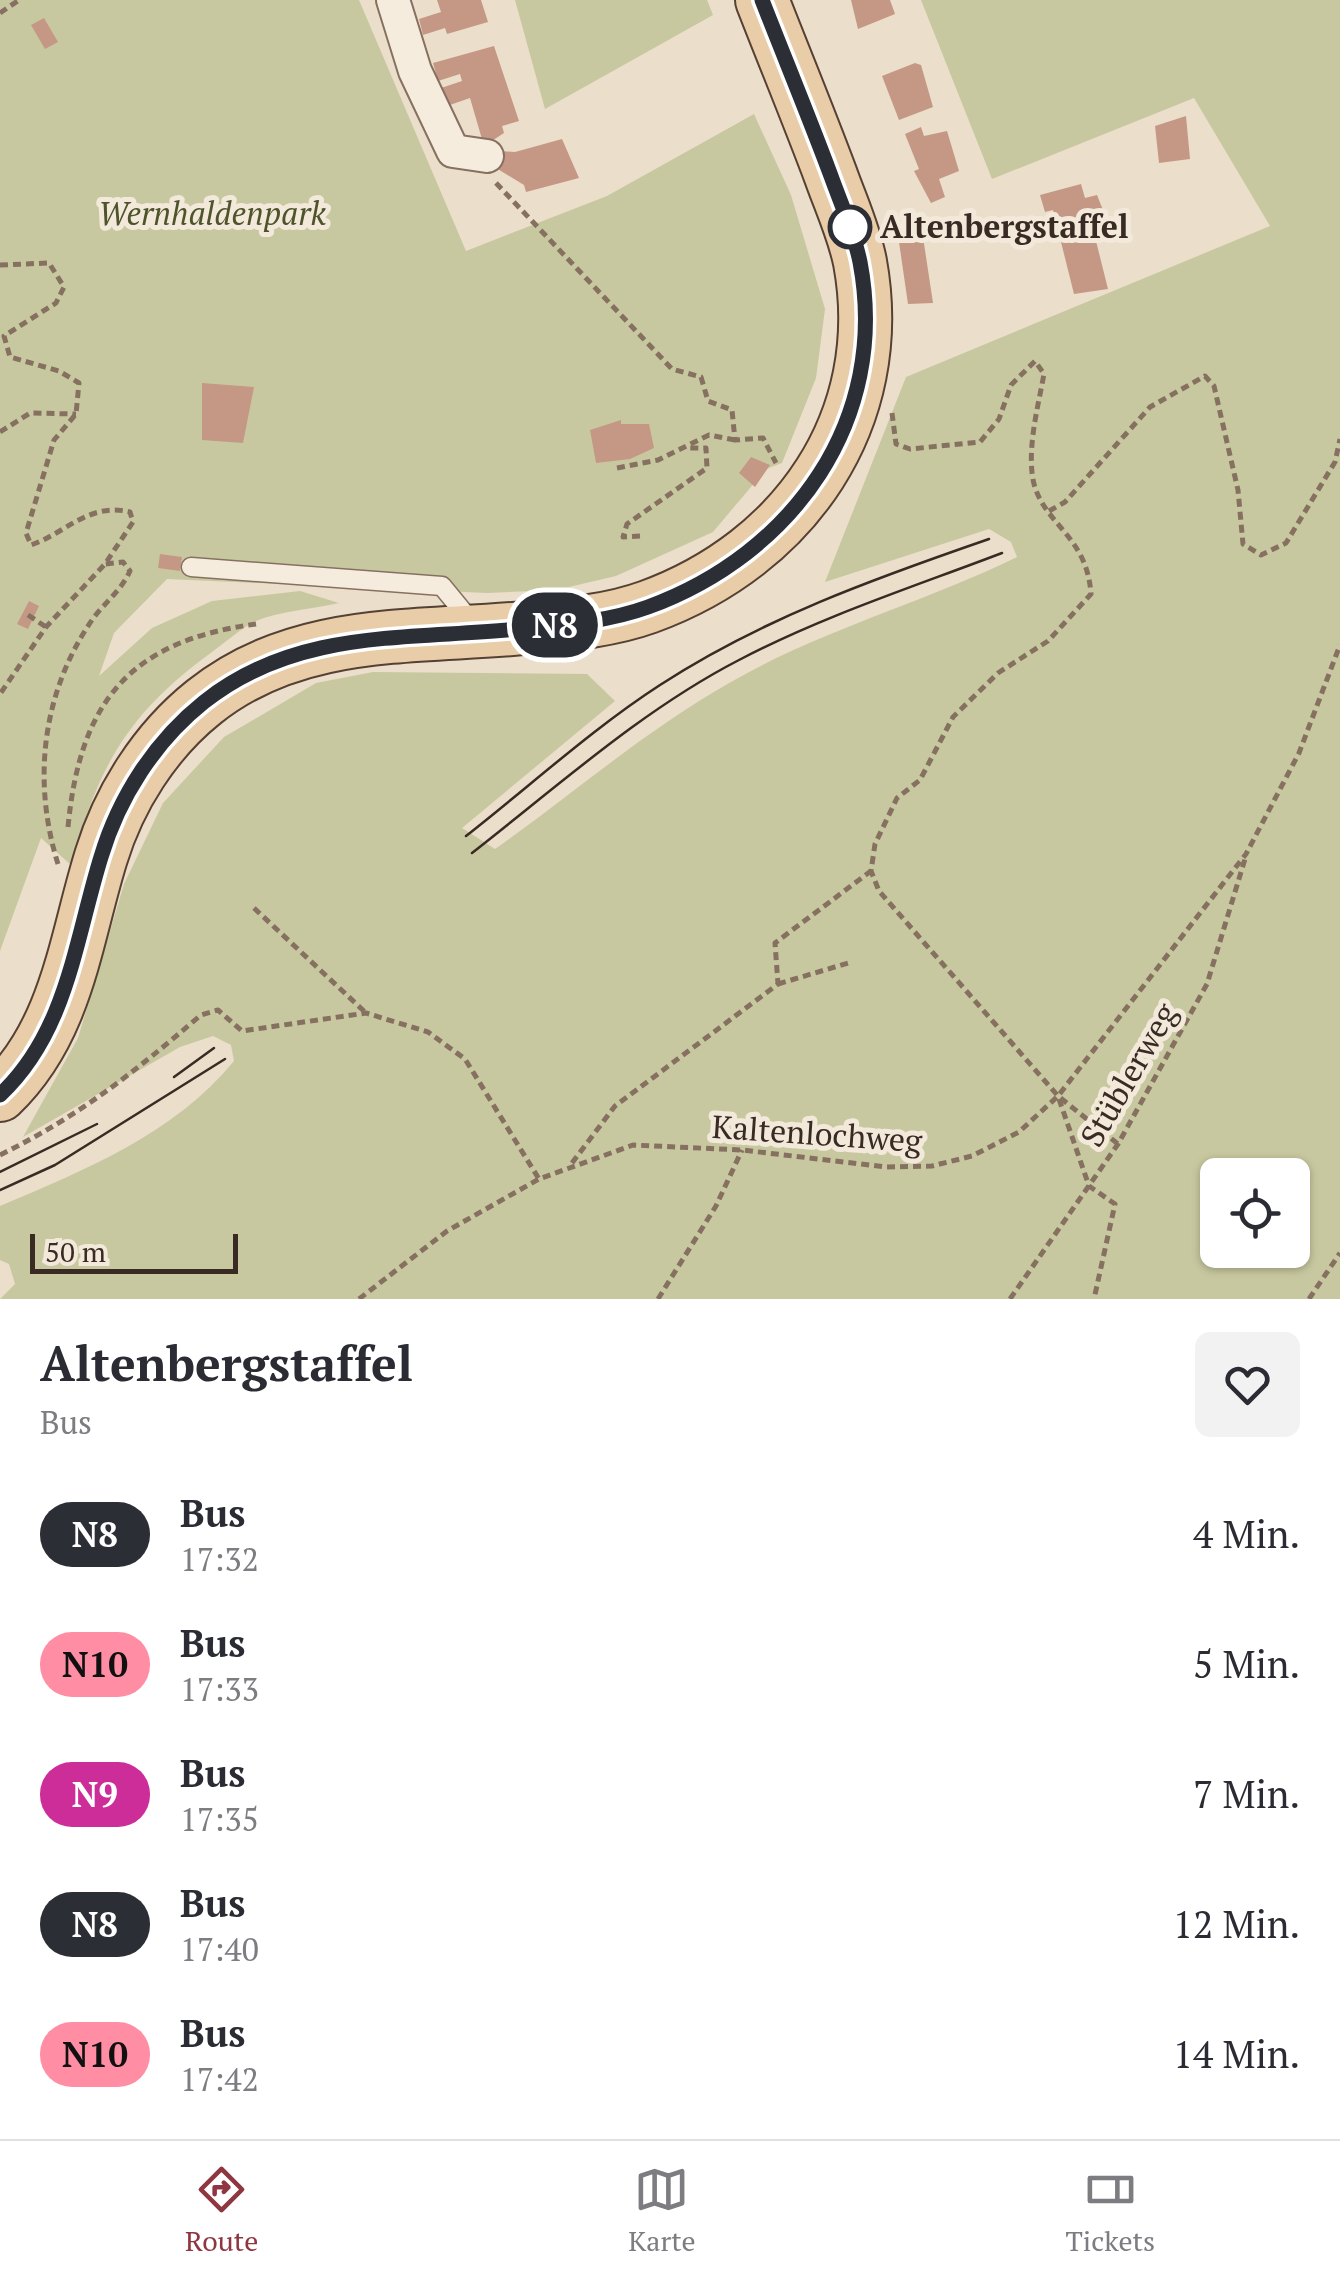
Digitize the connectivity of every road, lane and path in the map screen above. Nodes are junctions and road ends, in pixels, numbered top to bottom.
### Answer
1 (18, 0) edge
2 (393, 0) edge
3 (762, 0) edge
4 (0, 13) edge
5 (485, 163) joint
6 (0, 265) edge
7 (76, 414) junction
8 (0, 432) edge
9 (1340, 439) edge
10 (736, 440) junction
11 (896, 444) dead end
12 (689, 448) junction
13 (617, 468) dead end
14 (814, 485) junction
15 (1049, 511) junction
16 (640, 536) dead end
17 (106, 564) junction
18 (191, 567) dead end
19 (28, 614) dead end
20 (46, 627) junction
21 (481, 633) junction
22 (1340, 646) edge
23 (0, 694) edge
24 (1246, 854) junction
25 (872, 871) junction
26 (62, 880) dead end
27 (254, 908) dead end
28 (848, 964) dead end
29 (778, 984) junction
30 (366, 1013) junction
31 (0, 1096) edge
32 (1058, 1096) junction
33 (1118, 1144) junction
34 (742, 1150) junction
35 (0, 1155) edge
36 (570, 1166) junction
37 (539, 1179) junction
38 (1089, 1186) junction
39 (1340, 1253) edge
40 (359, 1299) edge
41 (658, 1299) edge
42 (1010, 1299) edge
43 (1094, 1299) edge
44 (1309, 1299) edge

1 - 4 path
2 - 5 street
3 - 14 main road
5 - 10 path
6 - 7 path
7 - 8 path
7 - 17 path
9 - 15 path
10 - 12 path
10 - 14 path
11 - 15 path
12 - 13 path
12 - 16 path
14 - 21 main road
15 - 25 path
17 - 20 path
17 - 26 path
18 - 21 lane
19 - 20 path
20 - 23 path
21 - 31 main road
22 - 24 path, Kaltenlochweg
24 - 32 path, Kaltenlochweg
24 - 33 path, Stüblerweg
25 - 29 path
25 - 32 path
27 - 30 path
28 - 29 path
29 - 36 path
30 - 35 path
30 - 37 path
32 - 33 path
32 - 34 path, Kaltenlochweg
32 - 38 path
33 - 38 path, Stüblerweg
34 - 36 path, Kaltenlochweg
34 - 41 path
36 - 37 path, Kaltenlochweg
37 - 40 path, Kaltenlochweg
38 - 42 path, Stüblerweg
38 - 43 path
39 - 44 path

